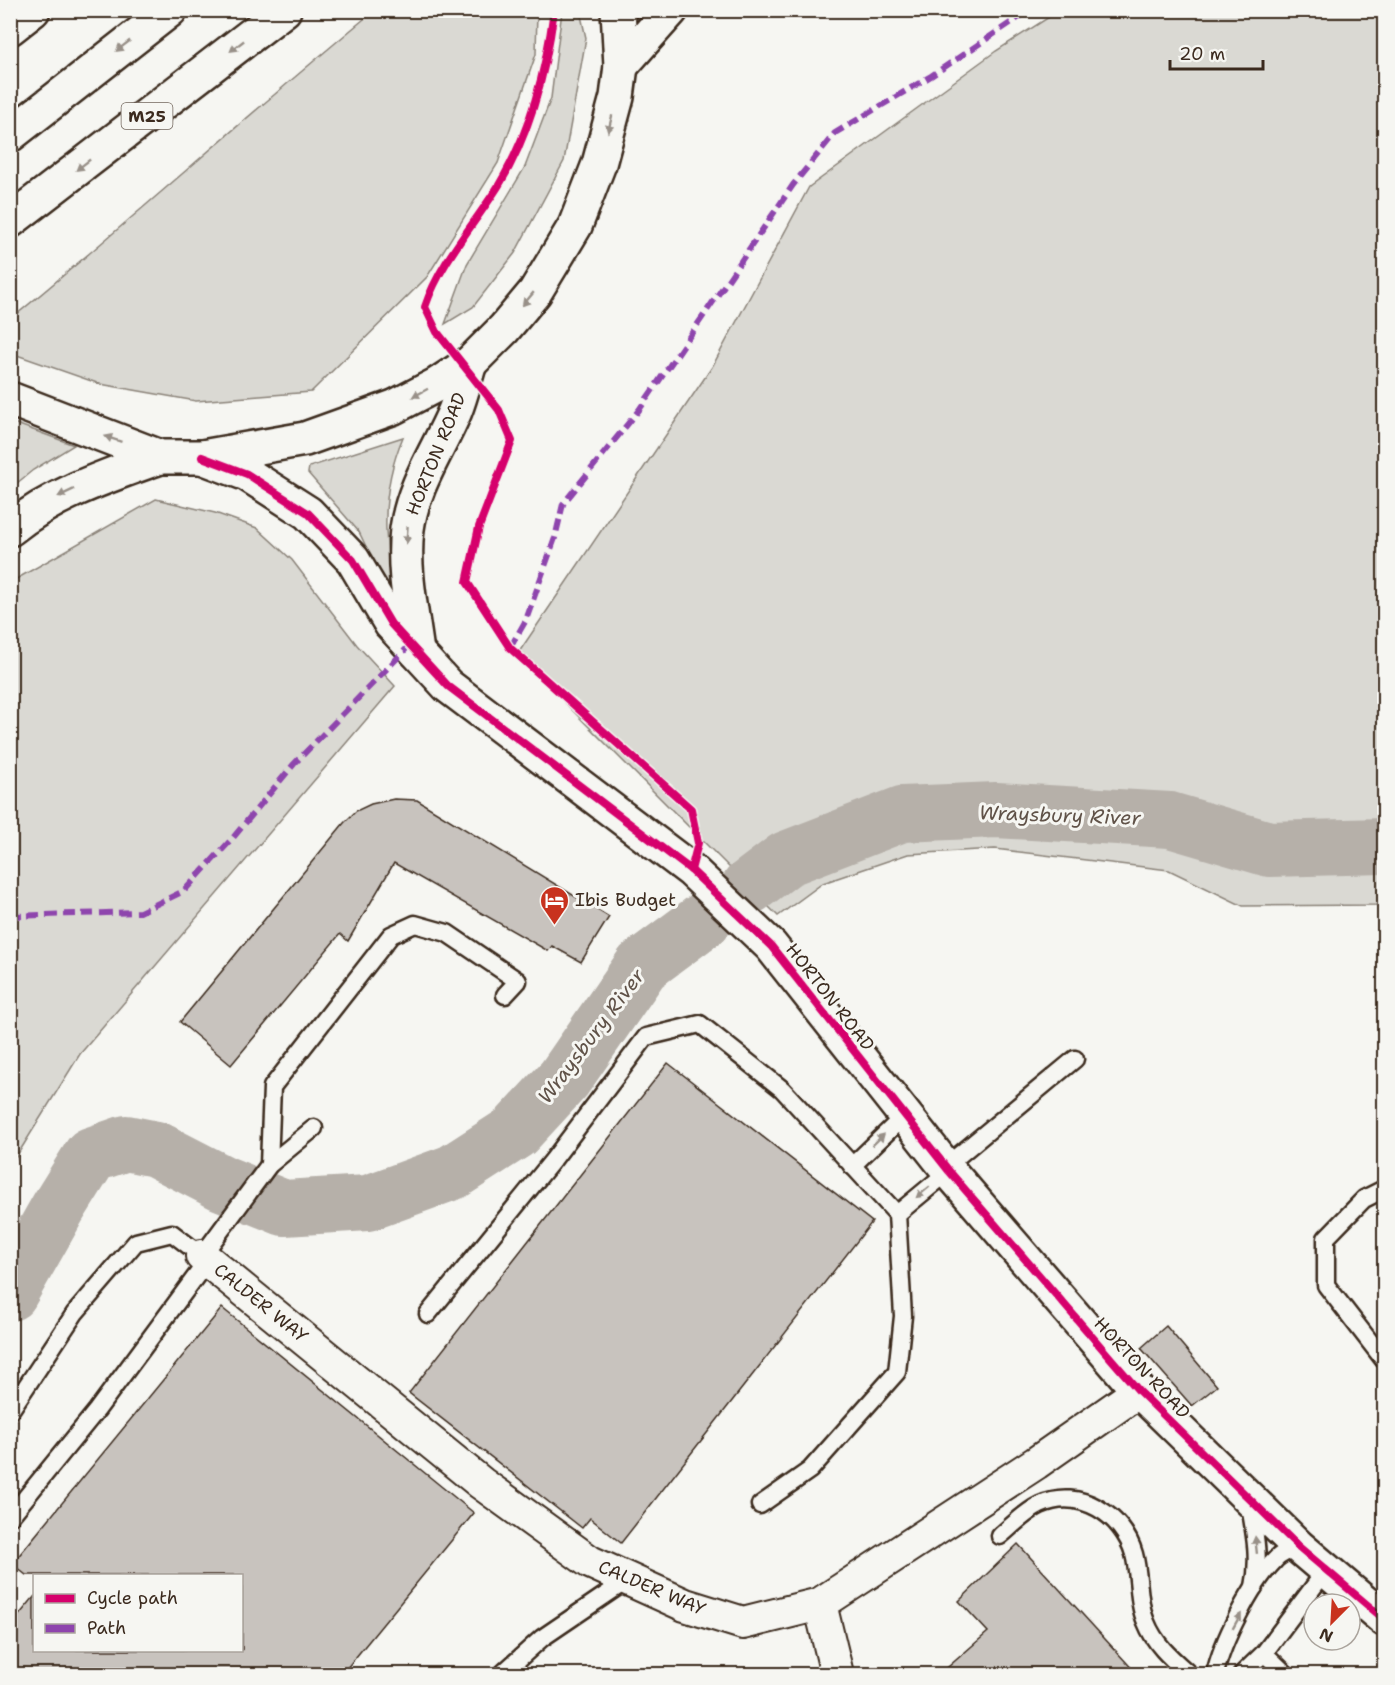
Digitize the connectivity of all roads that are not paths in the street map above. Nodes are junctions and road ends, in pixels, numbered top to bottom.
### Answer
1 (33, 10) edge
2 (170, 10) edge
3 (284, 10) edge
4 (618, 10) edge
5 (671, 10) edge
6 (10, 28) edge
7 (621, 66) junction
8 (10, 135) edge
9 (10, 221) edge
10 (470, 363) junction
11 (10, 399) edge
12 (160, 457) junction
13 (202, 457) junction
14 (10, 529) edge
15 (417, 652) junction
16 (505, 995) dead end
17 (1074, 1059) dead end
18 (905, 1115) junction
19 (314, 1128) dead end
20 (268, 1165) junction
21 (852, 1166) junction
22 (948, 1168) junction
23 (1384, 1189) edge
24 (897, 1214) junction
25 (205, 1258) junction
26 (428, 1314) dead end
27 (1384, 1360) edge
28 (1139, 1391) junction
29 (10, 1411) edge
30 (1249, 1500) junction
31 (760, 1505) dead end
32 (10, 1517) edge
33 (1000, 1536) dead end
34 (1299, 1547) junction
35 (1327, 1569) junction
36 (629, 1579) junction
37 (1253, 1591) junction
38 (820, 1604) junction
39 (1384, 1619) edge
40 (1264, 1653) junction
41 (502, 1674) edge
42 (837, 1674) edge
43 (1190, 1674) edge
44 (1215, 1674) edge
45 (1242, 1674) edge
46 (1286, 1674) edge

1 - 6 main road
2 -> 8 main road
3 -> 9 main road, M25
4 - 7 main road
5 - 7 main road
7 -> 10 main road
10 -> 13 main road
10 -> 15 main road, HORTON ROAD
12 -> 11 main road
12 - 13 main road
12 -> 14 main road
13 - 15 main road, HORTON ROAD
15 - 18 main road, HORTON ROAD
16 - 20 lane
17 - 22 lane
21 -> 18 lane
18 - 22 main road, HORTON ROAD
19 - 20 lane
20 - 25 lane
21 - 24 lane
21 - 26 lane
22 -> 24 lane
22 - 28 main road, HORTON ROAD
23 - 27 lane
24 - 31 lane
25 - 29 lane
25 - 32 lane
25 - 36 street, CALDER WAY
28 - 30 main road, HORTON ROAD
28 - 38 street, CALDER WAY
30 - 34 main road, HORTON ROAD
37 -> 30 lane
33 - 43 lane
34 - 35 main road, HORTON ROAD
34 - 37 lane
35 - 39 main road, HORTON ROAD
35 - 40 lane
36 - 38 street, CALDER WAY
36 - 41 lane
44 -> 37 lane
38 - 42 street
40 - 45 lane
40 - 46 lane

